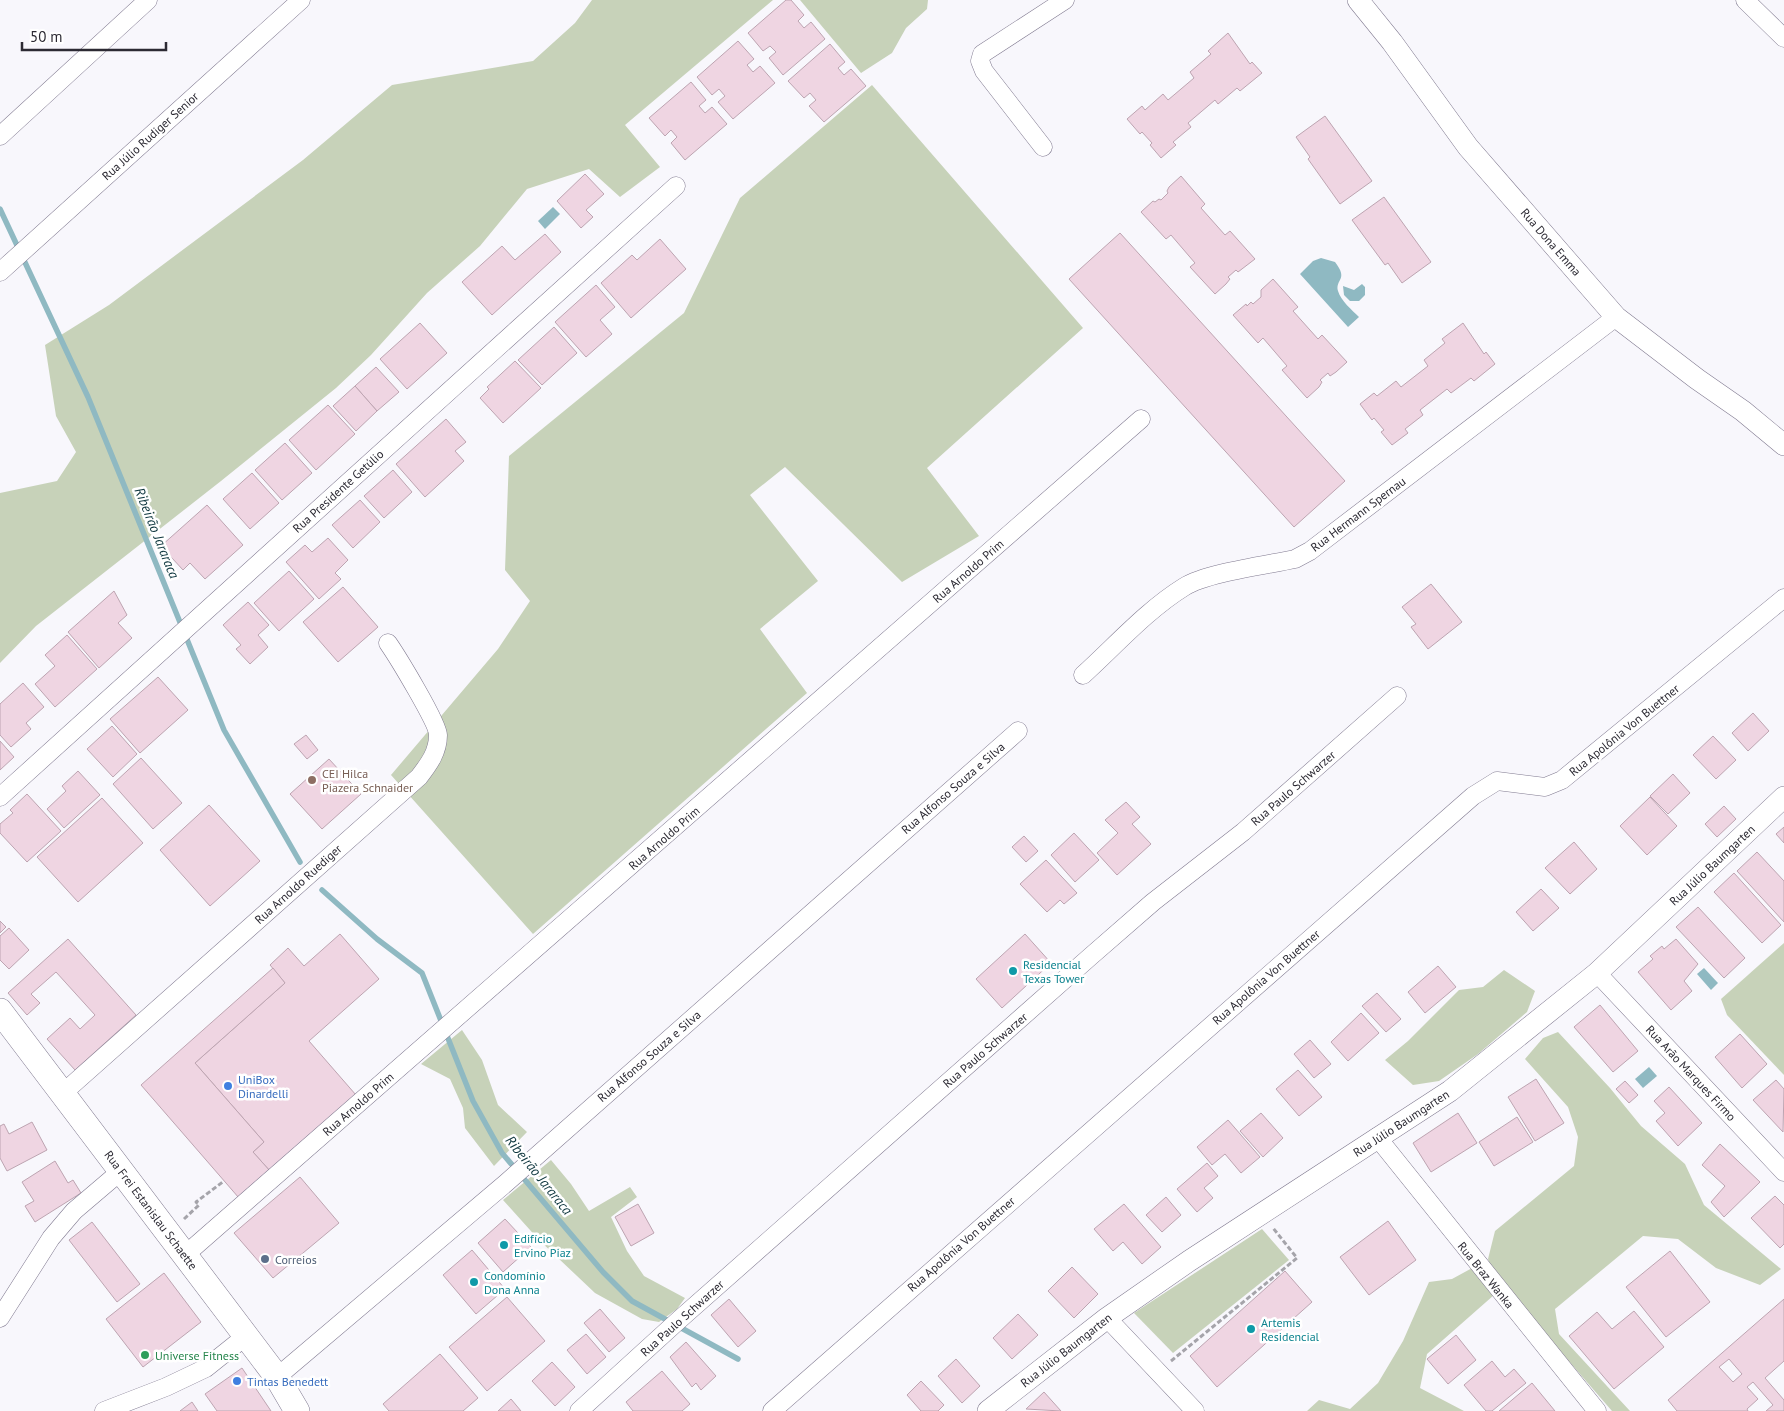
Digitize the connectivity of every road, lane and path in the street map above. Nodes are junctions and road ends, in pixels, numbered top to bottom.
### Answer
1 (300, 0) edge
2 (1065, 0) edge
3 (1358, 0) edge
4 (1745, 0) edge
5 (139, 3) edge
6 (1784, 38) edge
7 (0, 136) edge
8 (1042, 147) dead end
9 (676, 186) dead end
10 (6, 267) edge
11 (1616, 317) junction
12 (1141, 419) dead end
13 (1784, 445) edge
14 (1784, 598) edge
15 (388, 643) dead end
16 (1083, 674) dead end
17 (1397, 696) dead end
18 (1018, 731) dead end
19 (0, 796) edge
20 (1784, 797) edge
21 (1597, 973) junction
22 (0, 1012) edge
23 (63, 1093) junction
24 (1377, 1137) junction
25 (121, 1171) junction
26 (1784, 1172) edge
27 (224, 1181) dead end
28 (1263, 1215) junction
29 (168, 1232) junction
30 (185, 1256) junction
31 (0, 1318) edge
32 (1107, 1318) junction
33 (246, 1336) junction
34 (1157, 1372) junction
35 (277, 1377) junction
36 (104, 1411) edge
37 (298, 1411) edge
38 (579, 1411) edge
39 (772, 1411) edge
40 (988, 1411) edge
41 (1195, 1411) edge
42 (1597, 1411) edge

1 - 10 street, Rua Júlio Rudiger Senior
2 - 8 street
3 - 11 street, Rua Dona Emma
4 - 6 street
5 - 7 street
9 - 19 street, Rua Presidente Getúlio
11 - 13 street, Rua Dona Emma
11 - 16 street, Rua Hermann Spernau
12 - 30 street, Rua Arnoldo Prim
14 - 39 street, Rua Apolônia Von Buettner
15 - 23 street, Rua Arnoldo Ruediger
17 - 38 street, Rua Paulo Schwarzer
18 - 35 street, Rua Alfonso Souza e Silva
20 - 21 street, Rua Júlio Baumgarten
21 - 24 street, Rua Júlio Baumgarten
21 - 26 street, Rua Arão Marques Firmo
22 - 23 main road, Rua Frei Estanislau Schaette
23 - 25 main road, Rua Frei Estanislau Schaette
24 - 28 street, Rua Júlio Baumgarten
24 - 42 street, Rua Braz Wanka
25 - 29 main road, Rua Frei Estanislau Schaette
25 - 31 street
27 - 29 path
28 - 32 street, Rua Júlio Baumgarten
28 - 34 path
29 - 30 main road, Rua Frei Estanislau Schaette
30 - 33 main road, Rua Frei Estanislau Schaette
32 - 34 street
32 - 40 street, Rua Júlio Baumgarten
33 - 35 main road, Rua Frei Estanislau Schaette
33 - 36 street
34 - 41 street
35 - 37 main road, Rua Frei Estanislau Schaette

